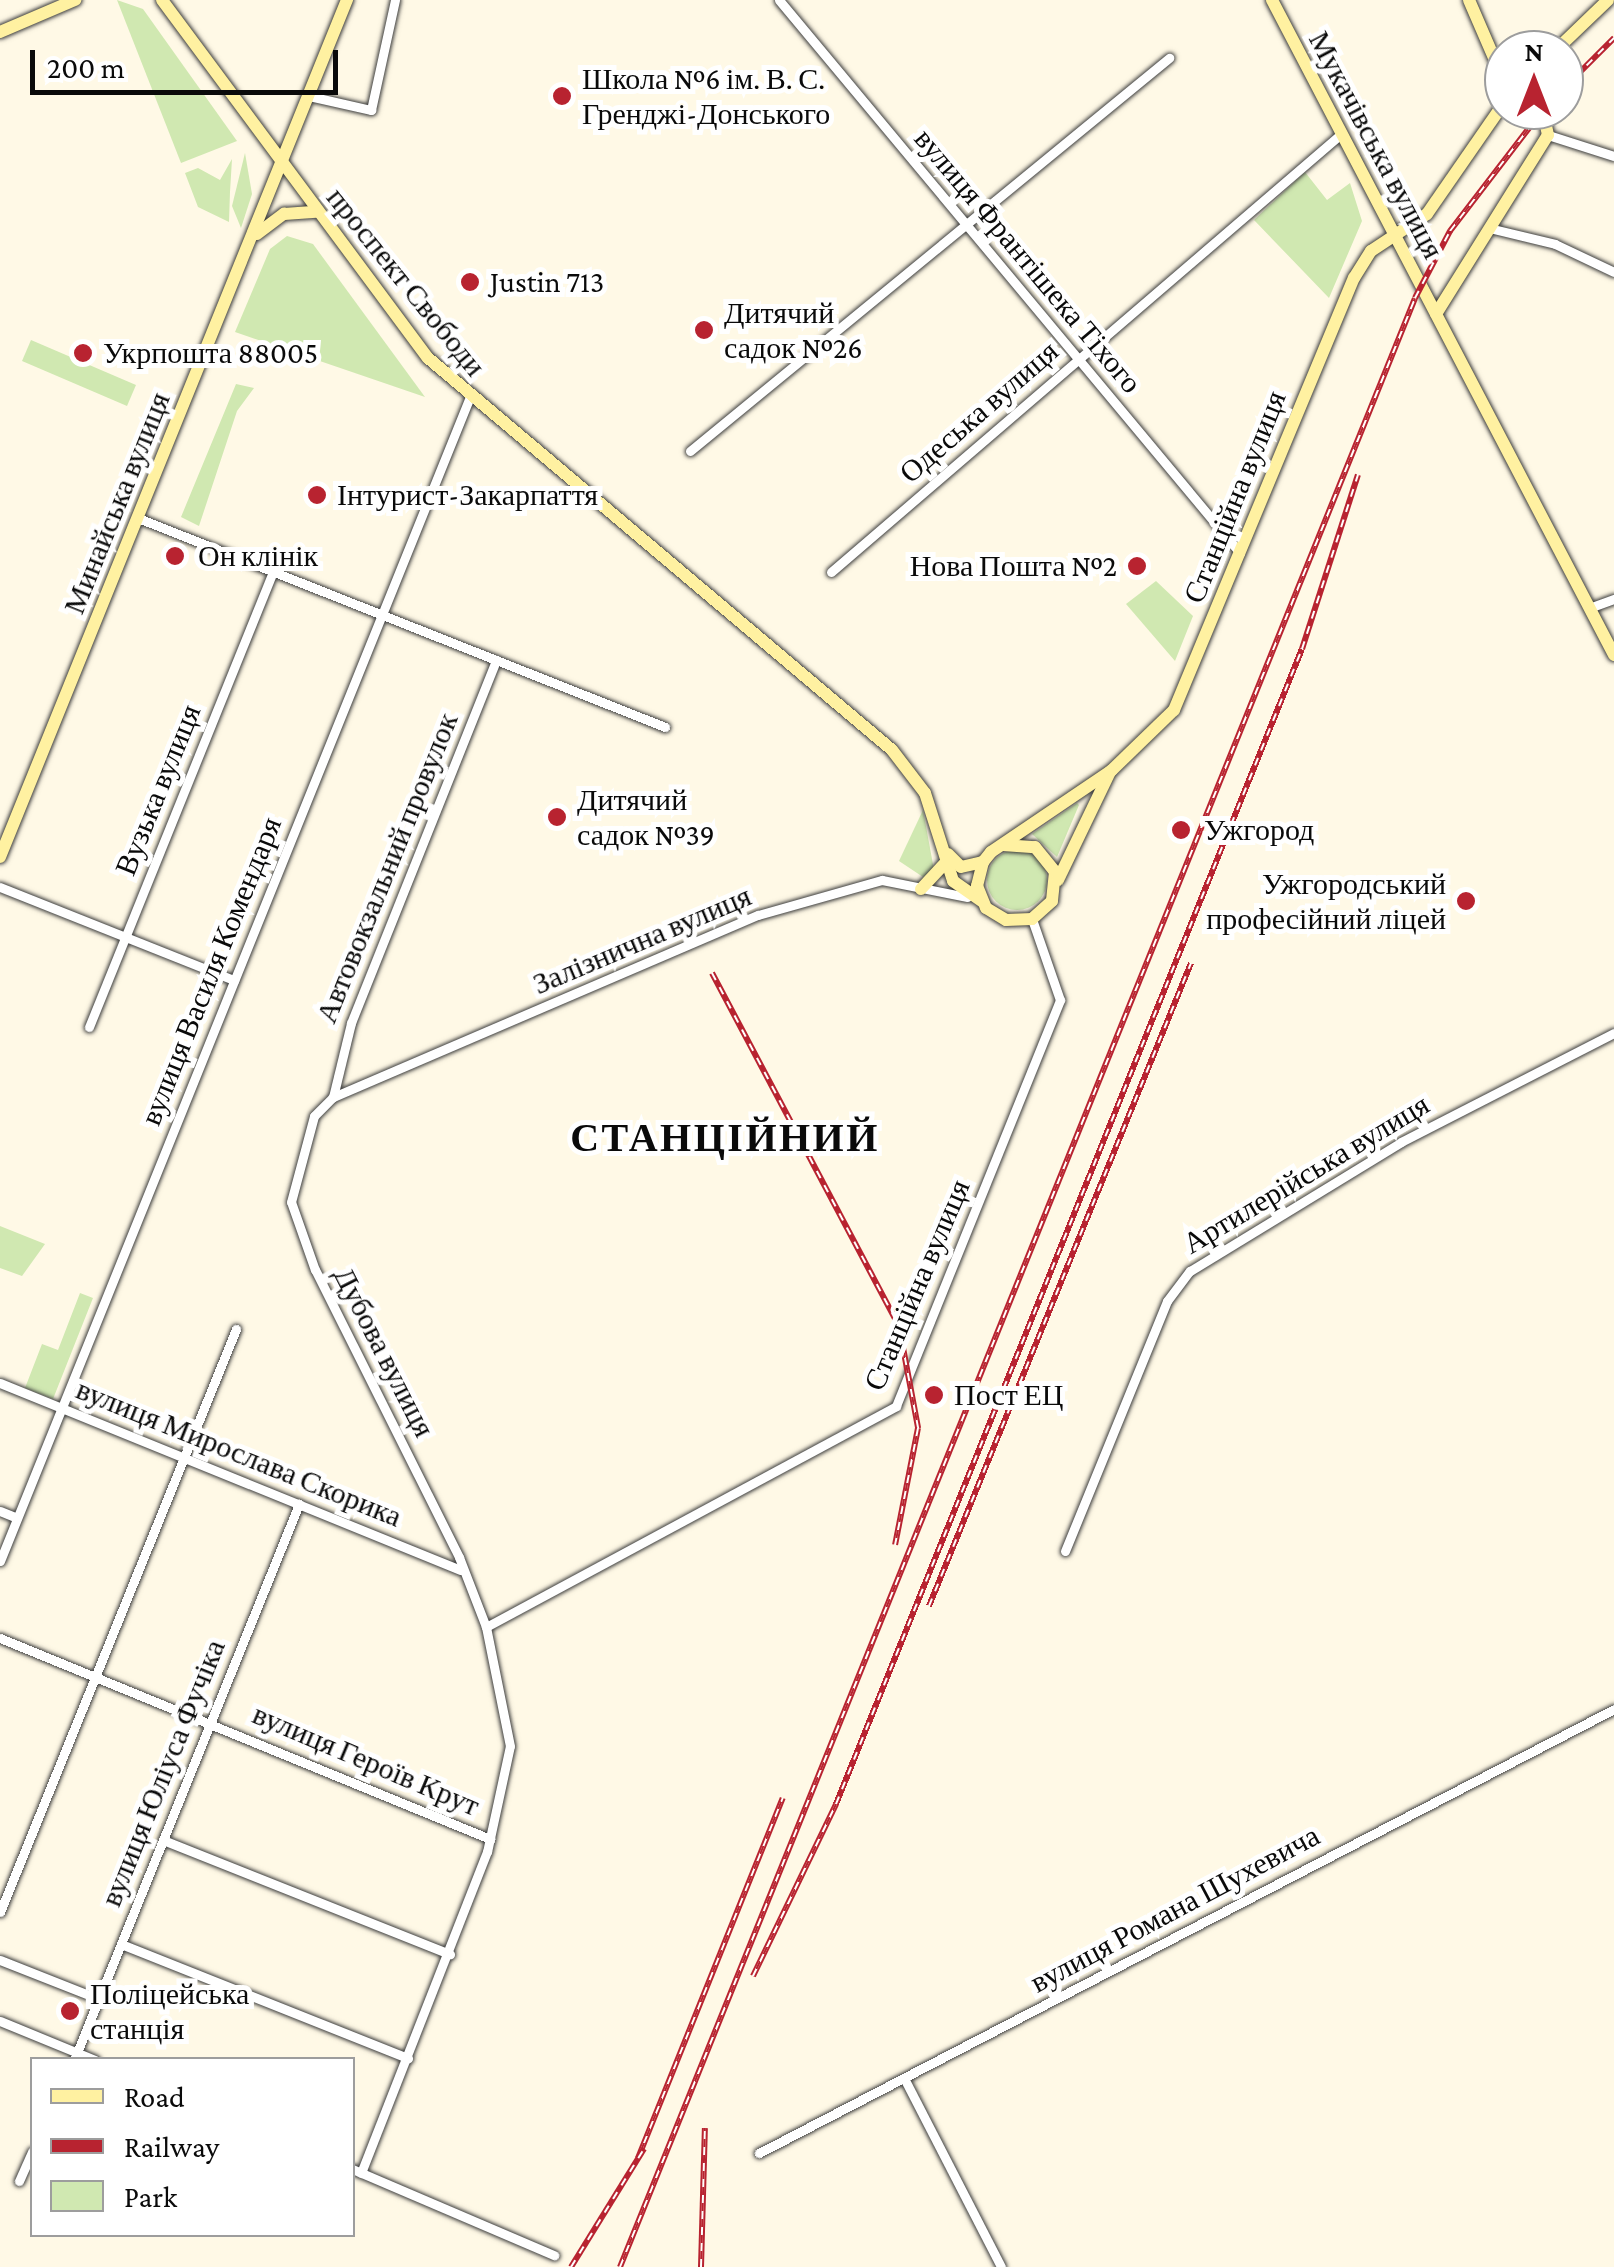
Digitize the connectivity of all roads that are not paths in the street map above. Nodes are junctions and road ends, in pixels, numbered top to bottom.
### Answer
1 (75, 0) edge
2 (162, 0) edge
3 (347, 0) edge
4 (395, 0) edge
5 (779, 0) edge
6 (1272, 0) edge
7 (1469, 0) edge
8 (1608, 0) edge
9 (1577, 30) edge
10 (0, 32) edge
11 (1484, 35) edge
12 (1169, 58) dead end
13 (309, 96) junction
14 (1486, 130) edge
15 (1532, 130) edge
16 (1562, 130) edge
17 (1341, 134) junction
18 (1614, 156) edge
19 (282, 168) junction
20 (316, 212) junction
21 (967, 226) junction
22 (1486, 227) junction
23 (1394, 237) junction
24 (252, 239) junction
25 (1614, 272) edge
26 (1436, 314) junction
27 (1078, 360) junction
28 (468, 399) junction
29 (690, 452) dead end
30 (138, 518) junction
31 (1240, 552) junction
32 (273, 571) junction
33 (831, 572) dead end
34 (1614, 600) edge
35 (1590, 608) junction
36 (382, 614) junction
37 (1614, 656) edge
38 (496, 660) junction
39 (665, 727) dead end
40 (1112, 770) junction
41 (1003, 845) junction
42 (944, 847) junction
43 (0, 857) edge
44 (946, 862) junction
45 (983, 862) junction
46 (1057, 883) junction
47 (0, 887) edge
48 (921, 889) junction
49 (967, 897) junction
50 (982, 901) junction
51 (1032, 919) junction
52 (125, 936) junction
53 (234, 980) junction
54 (89, 1026) dead end
55 (1614, 1033) edge
56 (333, 1097) junction
57 (236, 1329) dead end
58 (0, 1383) edge
59 (62, 1408) junction
60 (183, 1457) junction
61 (298, 1504) junction
62 (0, 1511) edge
63 (17, 1518) junction
64 (1065, 1551) dead end
65 (0, 1561) edge
66 (460, 1570) junction
67 (486, 1627) junction
68 (0, 1638) edge
69 (95, 1676) junction
70 (1614, 1708) edge
71 (210, 1722) junction
72 (490, 1839) junction
73 (163, 1840) junction
74 (0, 1912) edge
75 (122, 1944) junction
76 (450, 1954) junction
77 (0, 1960) edge
78 (99, 1999) junction
79 (0, 2021) edge
80 (76, 2056) edge
81 (408, 2058) junction
82 (904, 2078) junction
83 (759, 2153) dead end
84 (30, 2156) edge
85 (357, 2171) edge
86 (19, 2181) dead end
87 (554, 2255) dead end
88 (1001, 2267) edge

1 - 10 main road
2 - 19 main road, проспект Свободи
3 - 13 main road, Минайська вулиця
4 - 13 street
5 - 21 street, вулиця Франтішека Тіхого
6 - 17 main road, Мукачівська вулиця
7 - 11 main road
8 - 9 main road
12 - 21 street
13 - 19 main road, Минайська вулиця
14 - 23 main road, Станційна вулиця
15 - 22 main road
16 - 18 street
17 - 23 main road, Мукачівська вулиця
17 - 27 street, Одеська вулиця
19 - 20 main road, проспект Свободи
19 - 24 main road, Минайська вулиця
20 - 24 main road
20 - 28 main road, проспект Свободи
21 - 27 street, вулиця Франтішека Тіхого
21 - 29 street
22 - 25 street
22 - 26 main road
23 - 26 main road, Мукачівська вулиця
23 - 31 main road, Станційна вулиця
24 - 30 main road, Минайська вулиця
26 - 35 main road, Мукачівська вулиця
27 - 31 street, вулиця Франтішека Тіхого
27 - 33 street, Одеська вулиця
28 - 36 street, вулиця Василя Комендаря
28 - 42 main road, проспект Свободи
30 - 32 street
30 - 43 main road, Минайська вулиця
31 - 40 main road, Станційна вулиця
32 - 36 street
32 - 52 street, Вузька вулиця
34 - 35 street
35 - 37 main road, Мукачівська вулиця
36 - 38 street
36 - 53 street, вулиця Василя Комендаря
38 - 39 street
38 - 56 street, Автовокзальний провулок
40 - 41 main road, Станційна вулиця
40 - 46 main road, Станційна вулиця
41 - 45 main road
41 - 46 main road
42 - 44 main road, проспект Свободи
42 - 45 main road
44 - 48 main road
44 - 49 main road, проспект Свободи
45 - 50 main road
46 - 51 main road
47 - 52 street
48 - 49 street, Залізнична вулиця
48 - 56 street, Залізнична вулиця
49 - 50 main road, Залізнична вулиця
50 - 51 main road
51 - 67 street, Станційна вулиця
52 - 53 street
52 - 54 street, Вузька вулиця
53 - 59 street, вулиця Василя Комендаря
55 - 64 street, Артилерійська вулиця
56 - 66 street, Дубова вулиця
57 - 60 street
58 - 59 street, вулиця Мирослава Скорика
59 - 60 street, вулиця Мирослава Скорика
59 - 63 street, вулиця Василя Комендаря
60 - 61 street, вулиця Мирослава Скорика
60 - 69 street
61 - 66 street, вулиця Мирослава Скорика
61 - 71 street, вулиця Юліуса Фучіка
62 - 63 street
63 - 65 street, вулиця Василя Комендаря
66 - 67 street, Дубова вулиця
67 - 72 street, Дубова вулиця
68 - 69 street, вулиця Героїв Крут
69 - 71 street, вулиця Героїв Крут
69 - 74 street
70 - 82 street, вулиця Романа Шухевича
71 - 72 street, вулиця Героїв Крут
71 - 73 street, вулиця Юліуса Фучіка
72 - 76 street, Дубова вулиця
73 - 75 street, вулиця Юліуса Фучіка
73 - 76 street
75 - 78 street, вулиця Юліуса Фучіка
75 - 81 street
76 - 81 street, Дубова вулиця
77 - 78 street
78 - 80 street, вулиця Юліуса Фучіка
79 - 80 street
81 - 85 street, Дубова вулиця
82 - 83 street, вулиця Романа Шухевича
82 - 88 street
84 - 86 street
85 - 87 street

